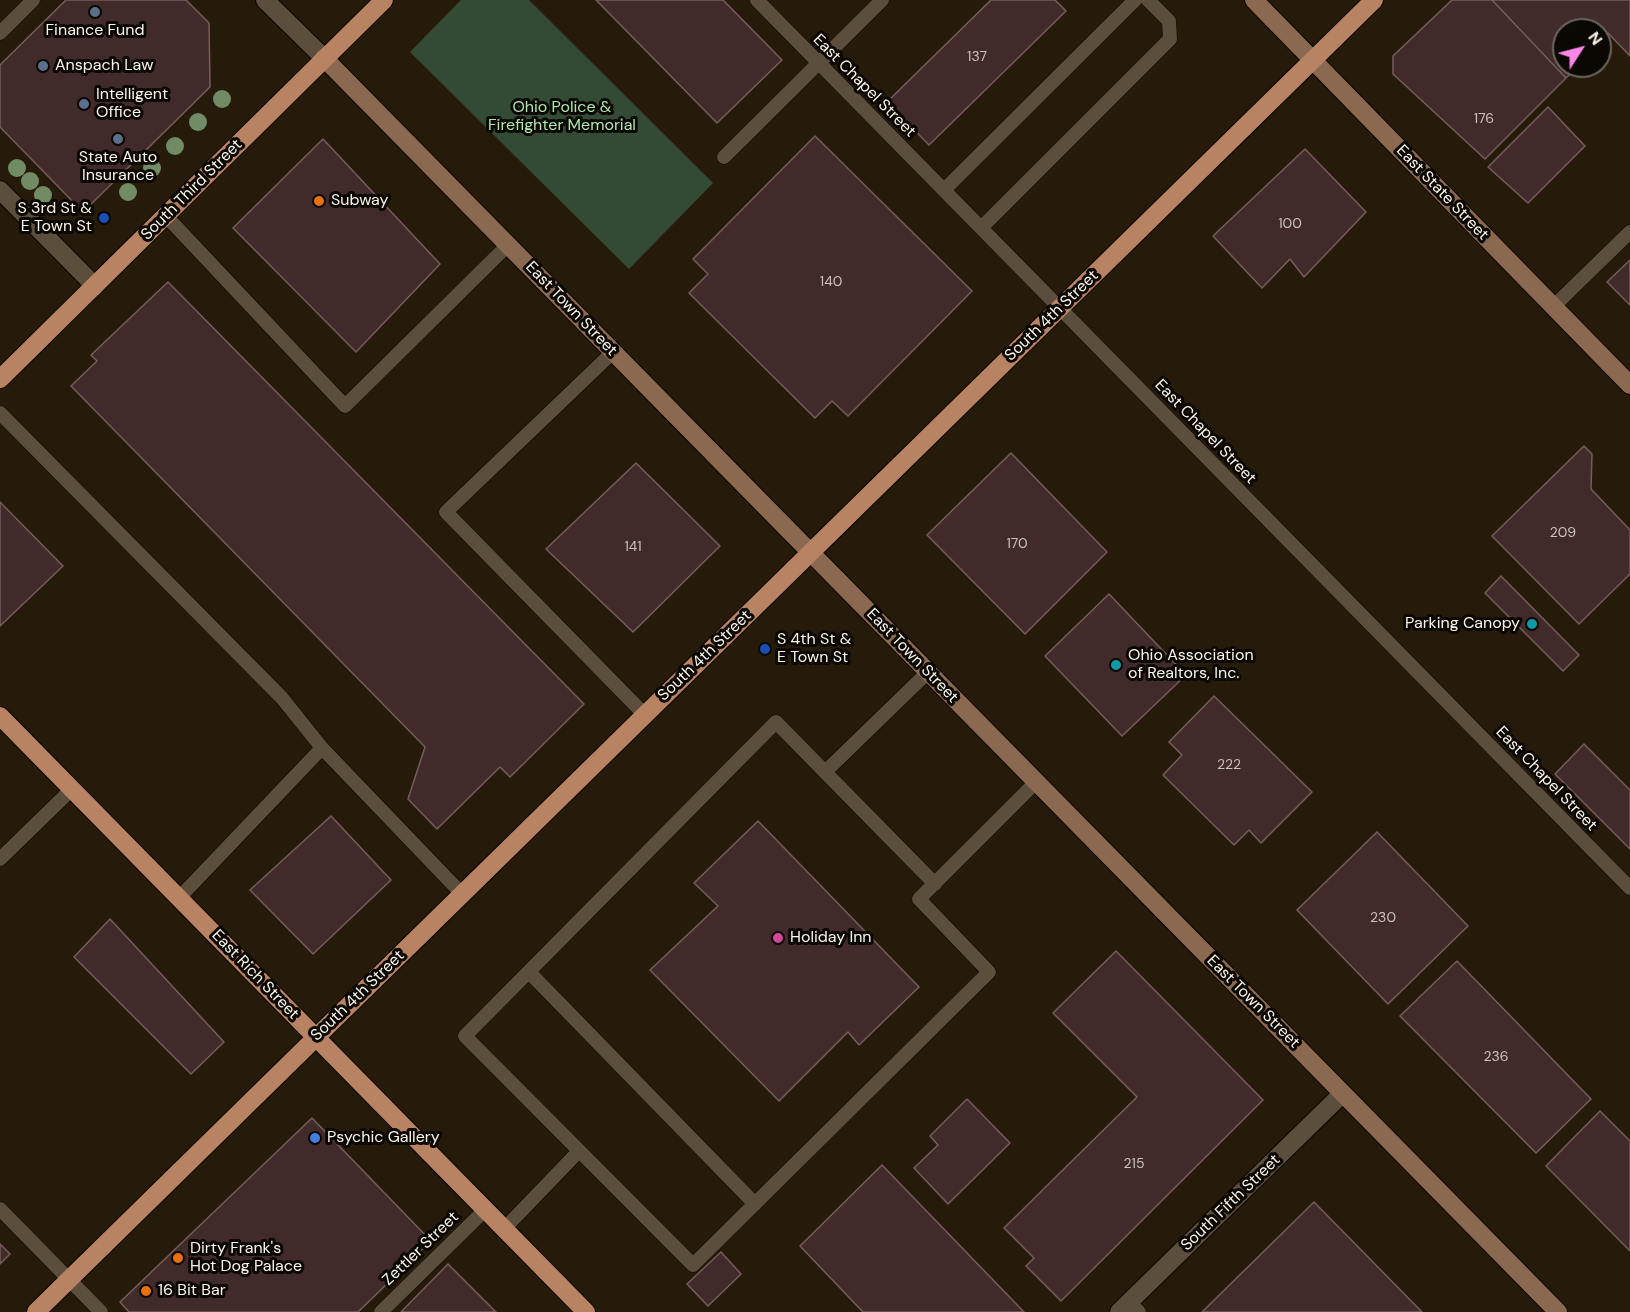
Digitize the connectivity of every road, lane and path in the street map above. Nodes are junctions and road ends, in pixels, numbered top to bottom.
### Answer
1 (33, 0) edge
2 (265, 0) edge
3 (384, 0) edge
4 (757, 0) edge
5 (882, 0) edge
6 (1135, 0) edge
7 (1149, 0) edge
8 (1254, 0) edge
9 (1374, 0) edge
10 (0, 33) edge
11 (324, 58) junction
12 (1313, 60) junction
13 (818, 63) junction
14 (724, 157) dead end
15 (0, 190) edge
16 (944, 190) junction
17 (166, 216) junction
18 (981, 228) junction
19 (1630, 232) edge
20 (508, 245) junction
21 (95, 286) junction
22 (1553, 307) junction
23 (1060, 308) junction
24 (613, 352) junction
25 (0, 379) edge
26 (1630, 385) edge
27 (0, 413) edge
28 (810, 552) junction
29 (928, 672) junction
30 (645, 715) junction
31 (0, 716) edge
32 (322, 748) junction
33 (825, 772) junction
34 (1036, 782) junction
35 (72, 789) junction
36 (0, 859) edge
37 (935, 884) junction
38 (1630, 888) edge
39 (462, 894) junction
40 (179, 898) junction
41 (529, 972) junction
42 (316, 1037) junction
43 (1342, 1094) junction
44 (579, 1151) junction
45 (755, 1204) junction
46 (0, 1209) edge
47 (485, 1210) junction
48 (504, 1229) junction
49 (69, 1279) junction
50 (1129, 1309) edge
51 (36, 1312) edge
52 (101, 1312) edge
53 (381, 1312) edge
54 (586, 1312) edge
55 (1558, 1312) edge

1 - 10 lane
2 - 11 street, East Town Street
3 - 11 main road, South Third Street
4 - 13 lane, East Chapel Street
5 - 13 lane
6 - 16 lane
7 - 18 lane
8 - 12 street, East State Street
9 - 12 main road, South 4th Street
11 - 17 main road, South Third Street
11 - 20 street, East Town Street
12 - 22 street, East State Street
12 - 23 main road, South 4th Street
13 - 14 lane
13 - 16 lane, East Chapel Street
15 - 21 street
16 - 18 lane, East Chapel Street
17 - 20 lane
17 - 21 main road, South Third Street
18 - 23 lane, East Chapel Street
19 - 22 lane
20 - 24 street, East Town Street
21 - 25 main road, South Third Street
22 - 26 street, East State Street
23 - 28 main road, South 4th Street
23 - 38 lane, East Chapel Street
24 - 28 street, East Town Street
24 - 30 lane
27 - 32 lane
28 - 29 street, East Town Street
28 - 30 main road, South 4th Street
29 - 33 lane
29 - 34 street, East Town Street
30 - 39 main road, South 4th Street
31 - 35 main road, East Rich Street
32 - 39 lane
32 - 40 lane
33 - 37 lane
33 - 41 lane
34 - 37 lane
34 - 43 street, East Town Street
35 - 36 lane
35 - 40 main road, East Rich Street
37 - 45 lane
39 - 42 main road, South 4th Street
40 - 42 main road, East Rich Street
41 - 44 lane
41 - 45 lane
42 - 47 main road, East Rich Street
42 - 49 main road, South 4th Street
43 - 50 street, South Fifth Street
43 - 55 street, East Town Street
44 - 45 lane
44 - 48 lane
46 - 49 lane
47 - 48 main road, East Rich Street
47 - 53 lane, Zettler Street
48 - 54 main road, East Rich Street
49 - 51 main road, South 4th Street
49 - 52 lane

